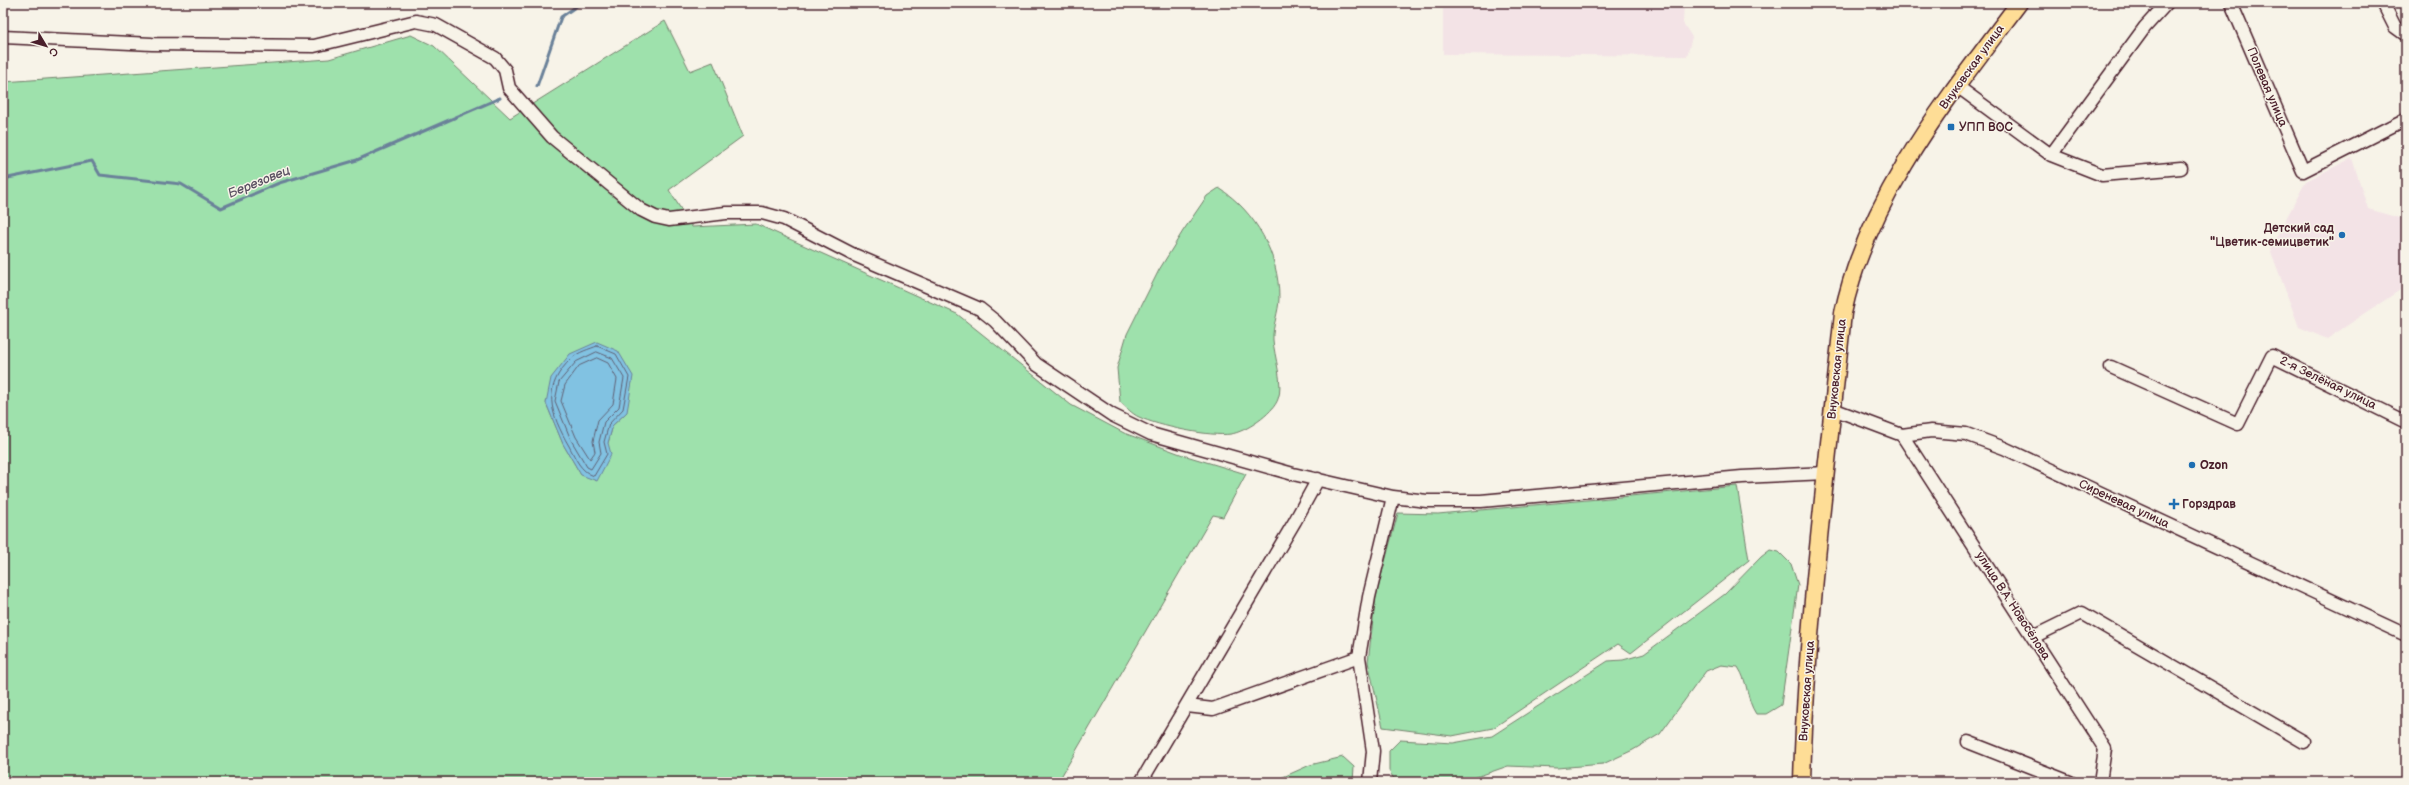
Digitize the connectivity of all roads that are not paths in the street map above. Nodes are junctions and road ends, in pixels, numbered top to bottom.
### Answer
1 (2019, 3) edge
2 (2167, 3) edge
3 (2232, 3) edge
4 (2383, 3) edge
5 (2406, 35) edge
6 (3, 37) edge
7 (1957, 86) junction
8 (2406, 119) edge
9 (2051, 155) junction
10 (2181, 168) dead end
11 (2111, 367) dead end
12 (1833, 409) junction
13 (2406, 422) edge
14 (1902, 435) junction
15 (1826, 473) junction
16 (1318, 479) junction
17 (1394, 497) junction
18 (2406, 635) edge
19 (2033, 637) junction
20 (1359, 657) junction
21 (1187, 706) junction
22 (1968, 742) dead end
23 (2304, 742) dead end
24 (1141, 782) edge
25 (1370, 782) edge
26 (1802, 782) edge
27 (2070, 782) edge
28 (2100, 782) edge

1 - 7 main road, Внуковская улица
2 - 9 street
3 - 8 street, Полевая улица
4 - 5 street
6 - 16 street
7 - 9 street
7 - 12 main road, Внуковская улица
9 - 10 street
11 - 13 street, 2-я Зелёная улица
12 - 14 street, Сиреневая улица
12 - 15 main road, Внуковская улица
14 - 18 street, Сиреневая улица
14 - 19 street, улица В.А. Новосёлова
15 - 17 street
15 - 26 main road, Внуковская улица
16 - 17 street
16 - 21 street
17 - 20 street
19 - 23 street
19 - 28 street, улица В.А. Новосёлова
20 - 21 street
20 - 25 street
21 - 24 street
22 - 27 street

